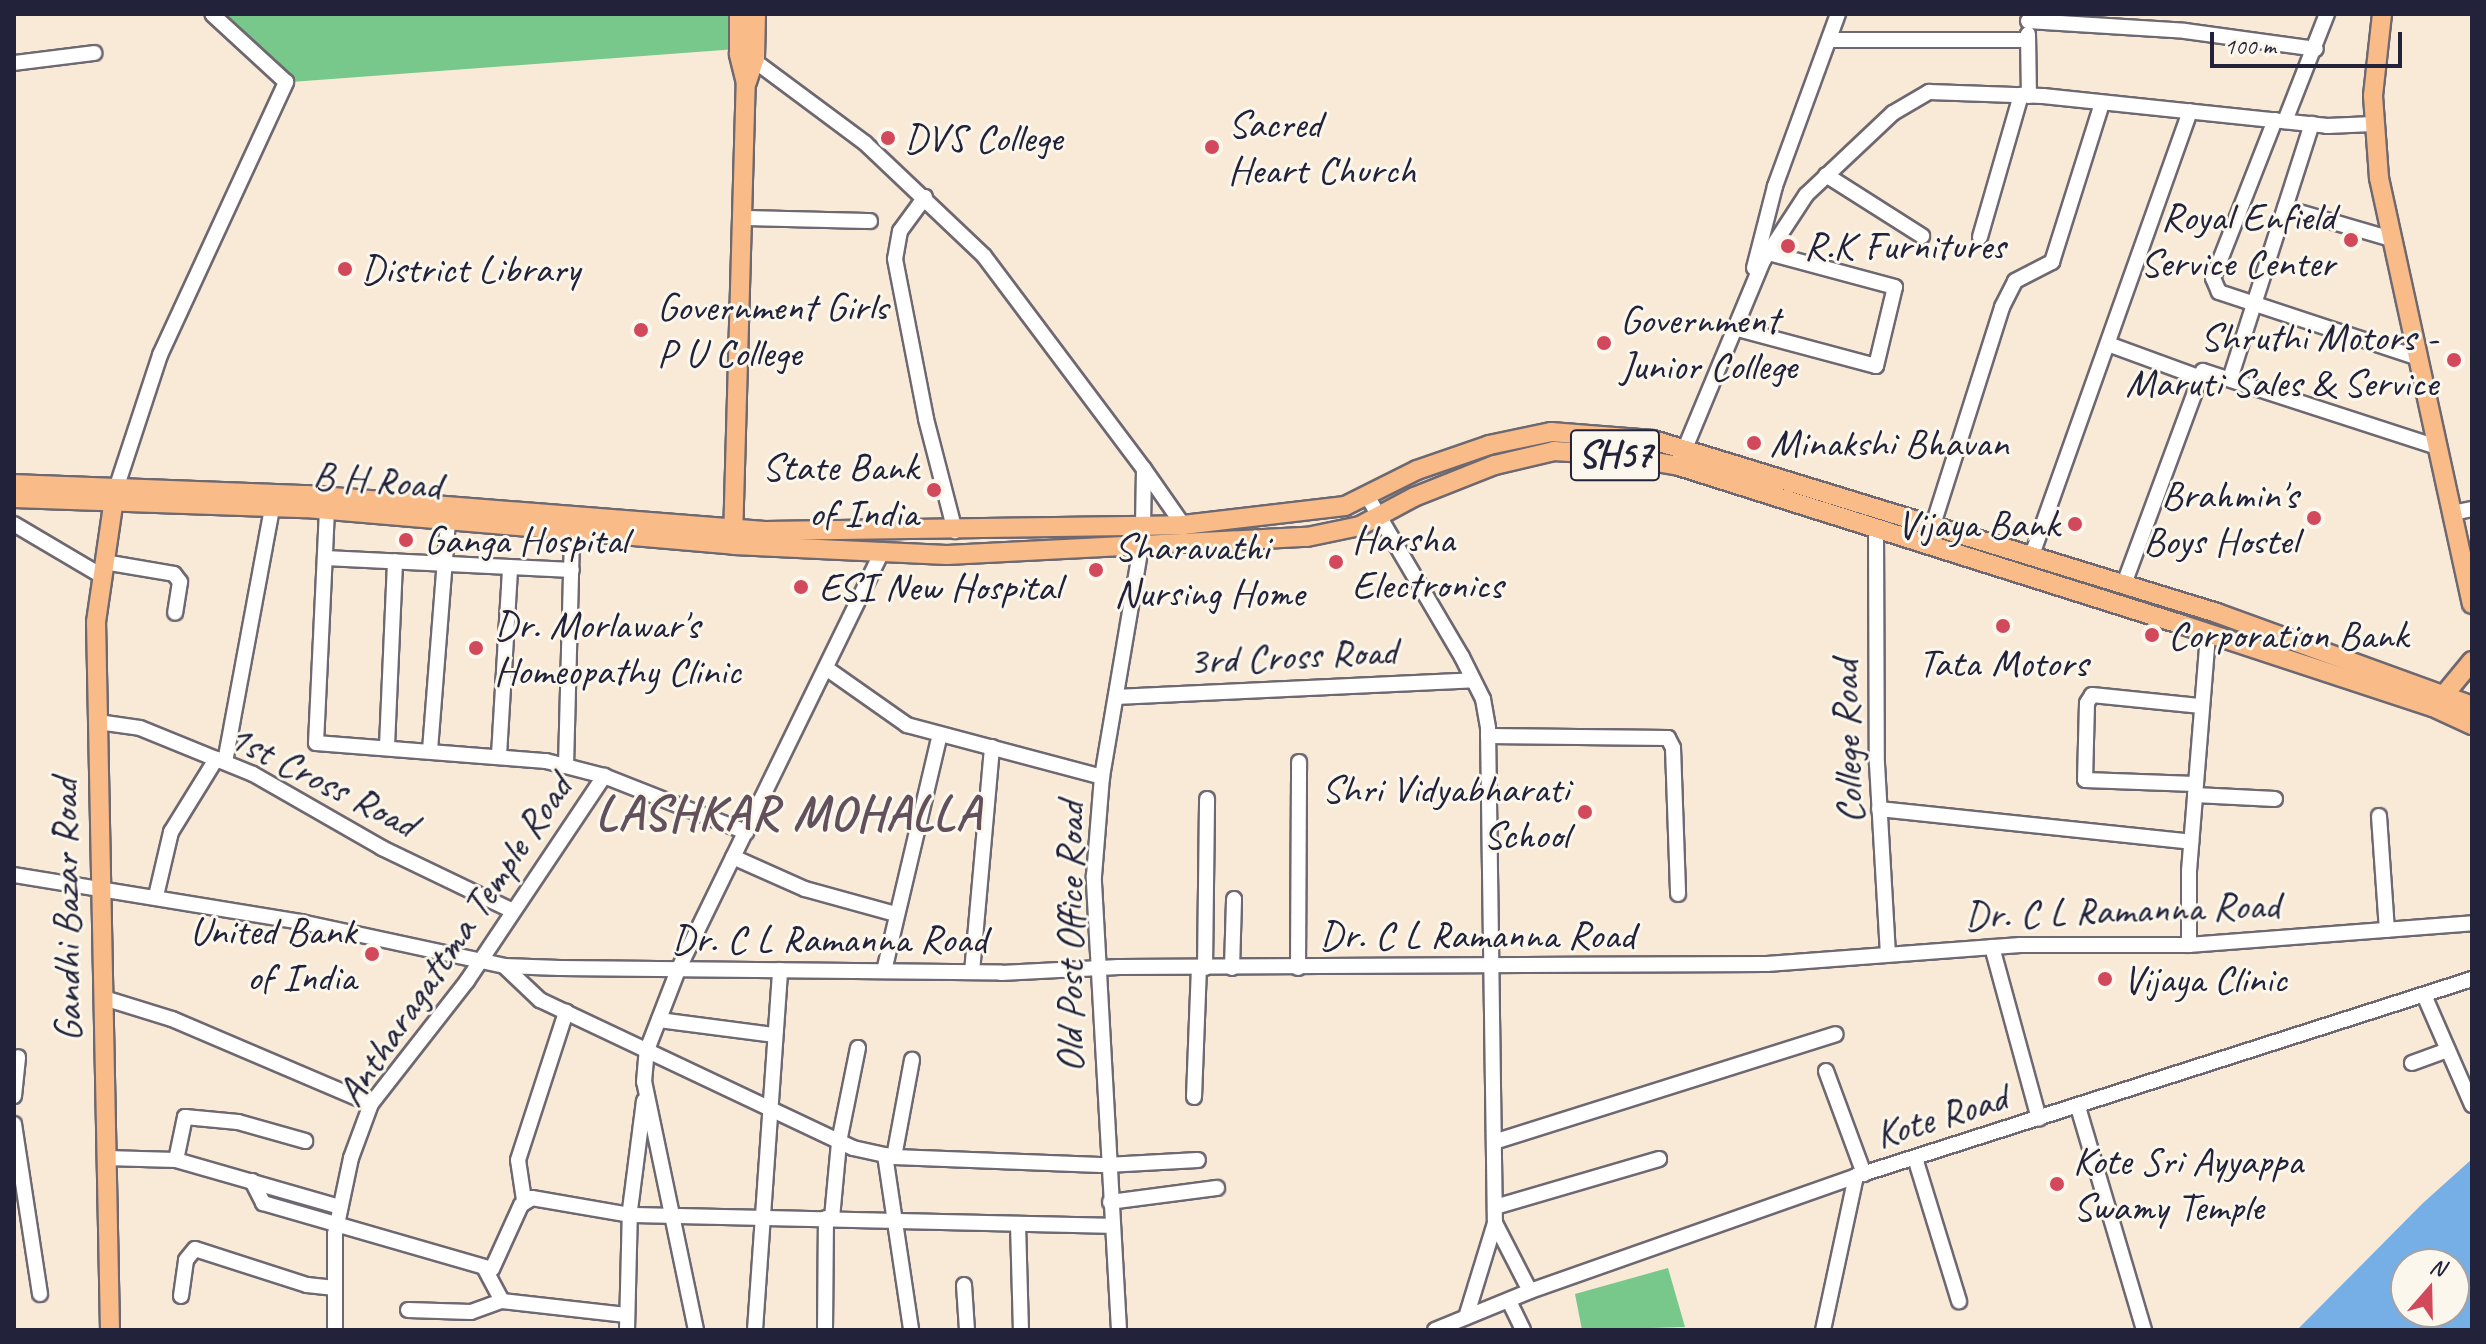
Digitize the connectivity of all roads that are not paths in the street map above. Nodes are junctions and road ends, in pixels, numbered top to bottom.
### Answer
1 (212, 14) edge
2 (739, 14) edge
3 (756, 14) edge
4 (1838, 14) edge
5 (2327, 14) edge
6 (2382, 15) edge
7 (2028, 17) edge
8 (1829, 40) junction
9 (2028, 40) junction
10 (2316, 49) junction
11 (94, 53) dead end
12 (747, 56) junction
13 (14, 63) edge
14 (2025, 95) junction
15 (2102, 103) junction
16 (2190, 111) junction
17 (2280, 120) junction
18 (2312, 124) junction
19 (2373, 124) junction
20 (1826, 175) junction
21 (925, 197) junction
22 (2285, 208) junction
23 (743, 218) junction
24 (870, 221) dead end
25 (1922, 236) dead end
26 (1980, 237) dead end
27 (2392, 239) junction
28 (1768, 253) junction
29 (2255, 302) junction
30 (1745, 303) junction
31 (1734, 328) junction
32 (2108, 344) junction
33 (2418, 358) junction
34 (2198, 377) junction
35 (2230, 379) junction
36 (1684, 447) junction
37 (2437, 447) junction
38 (1679, 466) junction
39 (1144, 469) junction
40 (14, 484) edge
41 (1366, 494) junction
42 (115, 495) junction
43 (14, 498) edge
44 (272, 508) junction
45 (2472, 509) edge
46 (327, 510) junction
47 (2453, 513) junction
48 (1376, 517) junction
49 (448, 523) junction
50 (14, 524) edge
51 (1143, 524) junction
52 (1183, 525) junction
53 (1933, 525) junction
54 (1876, 529) junction
55 (955, 531) junction
56 (572, 533) junction
57 (733, 537) junction
58 (1141, 547) junction
59 (883, 550) junction
60 (2032, 555) junction
61 (325, 558) junction
62 (395, 561) junction
63 (445, 564) junction
64 (510, 568) junction
65 (103, 569) junction
66 (572, 570) junction
67 (2124, 584) junction
68 (2472, 604) edge
69 (175, 613) dead end
70 (2208, 633) junction
71 (2472, 661) edge
72 (826, 668) junction
73 (1473, 680) junction
74 (2444, 695) junction
75 (1117, 697) junction
76 (2201, 706) junction
77 (2472, 706) edge
78 (98, 722) junction
79 (2472, 725) edge
80 (1488, 736) junction
81 (939, 738) junction
82 (387, 746) junction
83 (992, 747) junction
84 (430, 750) junction
85 (499, 755) junction
86 (220, 761) junction
87 (1299, 762) dead end
88 (566, 766) junction
89 (604, 776) junction
90 (1102, 777) junction
91 (2195, 789) junction
92 (1207, 799) dead end
93 (2275, 799) dead end
94 (1879, 809) junction
95 (2379, 816) dead end
96 (746, 832) junction
97 (2191, 842) junction
98 (733, 857) junction
99 (14, 875) edge
100 (102, 886) junction
101 (1678, 894) dead end
102 (156, 896) junction
103 (1234, 899) dead end
104 (513, 911) junction
105 (896, 914) junction
106 (2472, 923) edge
107 (2387, 930) junction
108 (2189, 945) junction
109 (1992, 947) junction
110 (1888, 953) junction
111 (480, 962) junction
112 (504, 966) junction
113 (1493, 966) junction
114 (1096, 968) junction
115 (1202, 968) junction
116 (1232, 968) junction
117 (1298, 968) junction
118 (678, 970) junction
119 (780, 970) junction
120 (884, 971) junction
121 (972, 972) junction
122 (2472, 979) edge
123 (2424, 995) junction
124 (104, 998) junction
125 (566, 1012) junction
126 (659, 1020) junction
127 (1836, 1034) dead end
128 (775, 1035) junction
129 (858, 1048) dead end
130 (647, 1050) junction
131 (2448, 1050) junction
132 (18, 1057) dead end
133 (912, 1060) dead end
134 (2412, 1063) dead end
135 (1826, 1071) dead end
136 (646, 1093) junction
137 (14, 1096) edge
138 (1194, 1097) dead end
139 (371, 1104) junction
140 (2472, 1105) edge
141 (2078, 1107) junction
142 (770, 1113) junction
143 (2039, 1119) junction
144 (14, 1124) edge
145 (305, 1141) dead end
146 (1497, 1141) junction
147 (839, 1142) junction
148 (890, 1156) junction
149 (106, 1158) junction
150 (1915, 1158) junction
151 (1659, 1159) dead end
152 (176, 1160) junction
153 (1198, 1160) dead end
154 (1107, 1165) junction
155 (1860, 1175) junction
156 (252, 1181) junction
157 (1217, 1188) dead end
158 (18, 1189) edge
159 (524, 1200) junction
160 (1110, 1202) junction
161 (340, 1207) junction
162 (1495, 1207) junction
163 (630, 1215) junction
164 (669, 1216) junction
165 (761, 1217) junction
166 (829, 1218) junction
167 (893, 1219) junction
168 (1495, 1223) junction
169 (1018, 1224) junction
170 (1111, 1226) junction
171 (336, 1227) junction
172 (485, 1269) junction
173 (964, 1285) dead end
174 (335, 1288) junction
175 (1530, 1291) junction
176 (40, 1294) dead end
177 (181, 1296) dead end
178 (502, 1301) junction
179 (1509, 1301) junction
180 (1959, 1301) dead end
181 (408, 1310) dead end
182 (1466, 1317) junction
183 (627, 1322) edge
184 (110, 1330) edge
185 (335, 1330) edge
186 (696, 1330) edge
187 (755, 1330) edge
188 (825, 1330) edge
189 (911, 1330) edge
190 (967, 1330) edge
191 (1021, 1330) edge
192 (1119, 1330) edge
193 (1435, 1330) edge
194 (1523, 1330) edge
195 (1823, 1330) edge
196 (2144, 1330) edge

1 - 42 street
2 - 12 main road
3 - 12 main road
4 - 8 street
5 - 10 street
6 - 19 main road
7 - 9 street
7 - 10 street
8 - 9 street
8 - 30 street
9 - 14 street
10 - 17 street
11 - 13 street
12 - 21 street
12 - 23 main road
14 - 15 street
14 - 20 street
14 - 26 street
15 - 16 street
15 - 53 street
16 - 17 street
16 - 32 street
17 - 18 street
17 - 29 street
18 - 19 street
18 - 22 street
19 - 27 main road
20 - 25 street
20 - 28 street
21 - 39 street
21 - 55 street
22 - 27 street
22 - 29 street
23 - 24 street
23 - 57 main road
27 - 33 main road
28 - 30 street
28 - 31 street
29 - 33 street
29 - 35 street
30 - 31 street
31 - 36 street
32 - 34 street
32 - 60 street
33 - 37 main road
34 - 35 street
34 - 67 street
35 - 37 street
36 - 38 street
36 - 41 main road, SH57
36 - 53 main road, SH57
37 - 47 main road
38 - 48 main road, SH57
38 - 54 main road, SH57
39 - 51 street
39 - 52 street
40 - 42 main road
41 - 48 street
41 - 52 main road, SH57
42 - 43 main road, B H Road
42 - 44 main road, B H Road
42 - 57 main road
42 - 65 main road, Gandhi Bazar Road
44 - 46 main road, B H Road
44 - 86 street
45 - 47 street
46 - 49 main road, B H Road
46 - 61 street
47 - 68 main road
48 - 58 main road, SH57
48 - 73 street
49 - 56 main road, B H Road
49 - 63 street
50 - 65 street
51 - 52 main road, SH57
51 - 55 main road, SH57
53 - 60 main road, SH57
54 - 70 main road, SH57
54 - 94 street, College Road
55 - 57 main road, SH57
56 - 57 main road, B H Road
56 - 66 street
57 - 59 main road, SH57
58 - 59 main road, SH57
58 - 75 street, Old Post Office Road
59 - 72 street
60 - 67 main road, SH57
61 - 62 street
61 - 82 street
62 - 63 street
62 - 82 street
63 - 64 street
63 - 84 street
64 - 66 street
64 - 85 street
65 - 69 street
65 - 78 main road, Gandhi Bazar Road
66 - 88 street
67 - 74 main road, SH57
70 - 76 street
70 - 79 main road, SH57
71 - 74 main road
72 - 81 street
72 - 96 street
73 - 75 street, 3rd Cross Road
73 - 80 street
74 - 77 main road, SH57
75 - 90 street, Old Post Office Road
76 - 91 street
76 - 91 street
78 - 86 street, 1st Cross Road
78 - 100 main road, Gandhi Bazar Road
80 - 101 street
80 - 113 street
81 - 83 street
81 - 105 street
82 - 84 street
83 - 90 street
83 - 121 street
84 - 85 street
85 - 88 street
86 - 102 street
86 - 104 street, 1st Cross Road
87 - 117 street
88 - 89 street
89 - 96 street
89 - 104 street, Antharagattma Temple Road
90 - 114 street, Old Post Office Road
91 - 93 street
91 - 97 street
92 - 115 street
94 - 97 street
94 - 110 street, College Road
95 - 107 street
96 - 98 street
97 - 108 street
98 - 105 street
98 - 118 street
99 - 100 street, Dr. C L Ramanna Road
100 - 102 street, Dr. C L Ramanna Road
100 - 124 main road, Gandhi Bazar Road
102 - 111 street, Dr. C L Ramanna Road
103 - 116 street
104 - 111 street, Antharagattma Temple Road
105 - 120 street
106 - 107 street, Dr. C L Ramanna Road
107 - 108 street, Dr. C L Ramanna Road
108 - 109 street, Dr. C L Ramanna Road
109 - 110 street, Dr. C L Ramanna Road
109 - 143 street
110 - 113 street, Dr. C L Ramanna Road
111 - 112 street, Dr. C L Ramanna Road
111 - 139 street, Antharagattma Temple Road
112 - 118 street, Dr. C L Ramanna Road
112 - 125 street
113 - 117 street, Dr. C L Ramanna Road
113 - 146 street
114 - 115 street, Dr. C L Ramanna Road
114 - 121 street, Dr. C L Ramanna Road
114 - 154 street, Old Post Office Road
115 - 116 street, Dr. C L Ramanna Road
115 - 138 street
116 - 117 street, Dr. C L Ramanna Road
118 - 119 street, Dr. C L Ramanna Road
118 - 126 street
119 - 120 street, Dr. C L Ramanna Road
119 - 128 street
120 - 121 street, Dr. C L Ramanna Road
122 - 123 street, Kote Road
123 - 131 street
123 - 141 street, Kote Road
124 - 139 street
124 - 149 main road, Gandhi Bazar Road
125 - 130 street
125 - 159 street
126 - 128 street
126 - 130 street
127 - 146 street
128 - 142 street
129 - 147 street
130 - 136 street
130 - 142 street
131 - 134 street
131 - 140 street
132 - 137 street
133 - 148 street
135 - 155 street
136 - 163 street
136 - 164 street
139 - 161 street, Antharagattma Temple Road
141 - 143 street, Kote Road
141 - 196 street
142 - 147 street
142 - 165 street
143 - 150 street, Kote Road
144 - 158 street
145 - 152 street
146 - 162 street
147 - 148 street
147 - 166 street
148 - 154 street
148 - 167 street
149 - 152 street
149 - 184 main road, Gandhi Bazar Road
150 - 155 street, Kote Road
150 - 180 street
151 - 162 street
152 - 156 street
153 - 154 street
154 - 160 street, Old Post Office Road
155 - 175 street, Kote Road
155 - 195 street
156 - 161 street
156 - 171 street
157 - 160 street
158 - 176 street
159 - 163 street
159 - 172 street
160 - 170 street, Old Post Office Road
161 - 171 street, Antharagattma Temple Road
162 - 168 street
163 - 164 street
163 - 183 street
164 - 165 street
164 - 186 street
165 - 166 street
165 - 187 street
166 - 167 street
166 - 188 street
167 - 169 street
167 - 189 street
168 - 175 street
168 - 182 street
169 - 170 street
169 - 191 street
170 - 192 street, Old Post Office Road
171 - 172 street
171 - 174 street, Antharagattma Temple Road
172 - 178 street
173 - 190 street
174 - 177 street
174 - 185 street, Antharagattma Temple Road
175 - 179 street, Kote Road
178 - 181 street
178 - 183 street
179 - 182 street, Kote Road
179 - 194 street
182 - 193 street, Kote Road

